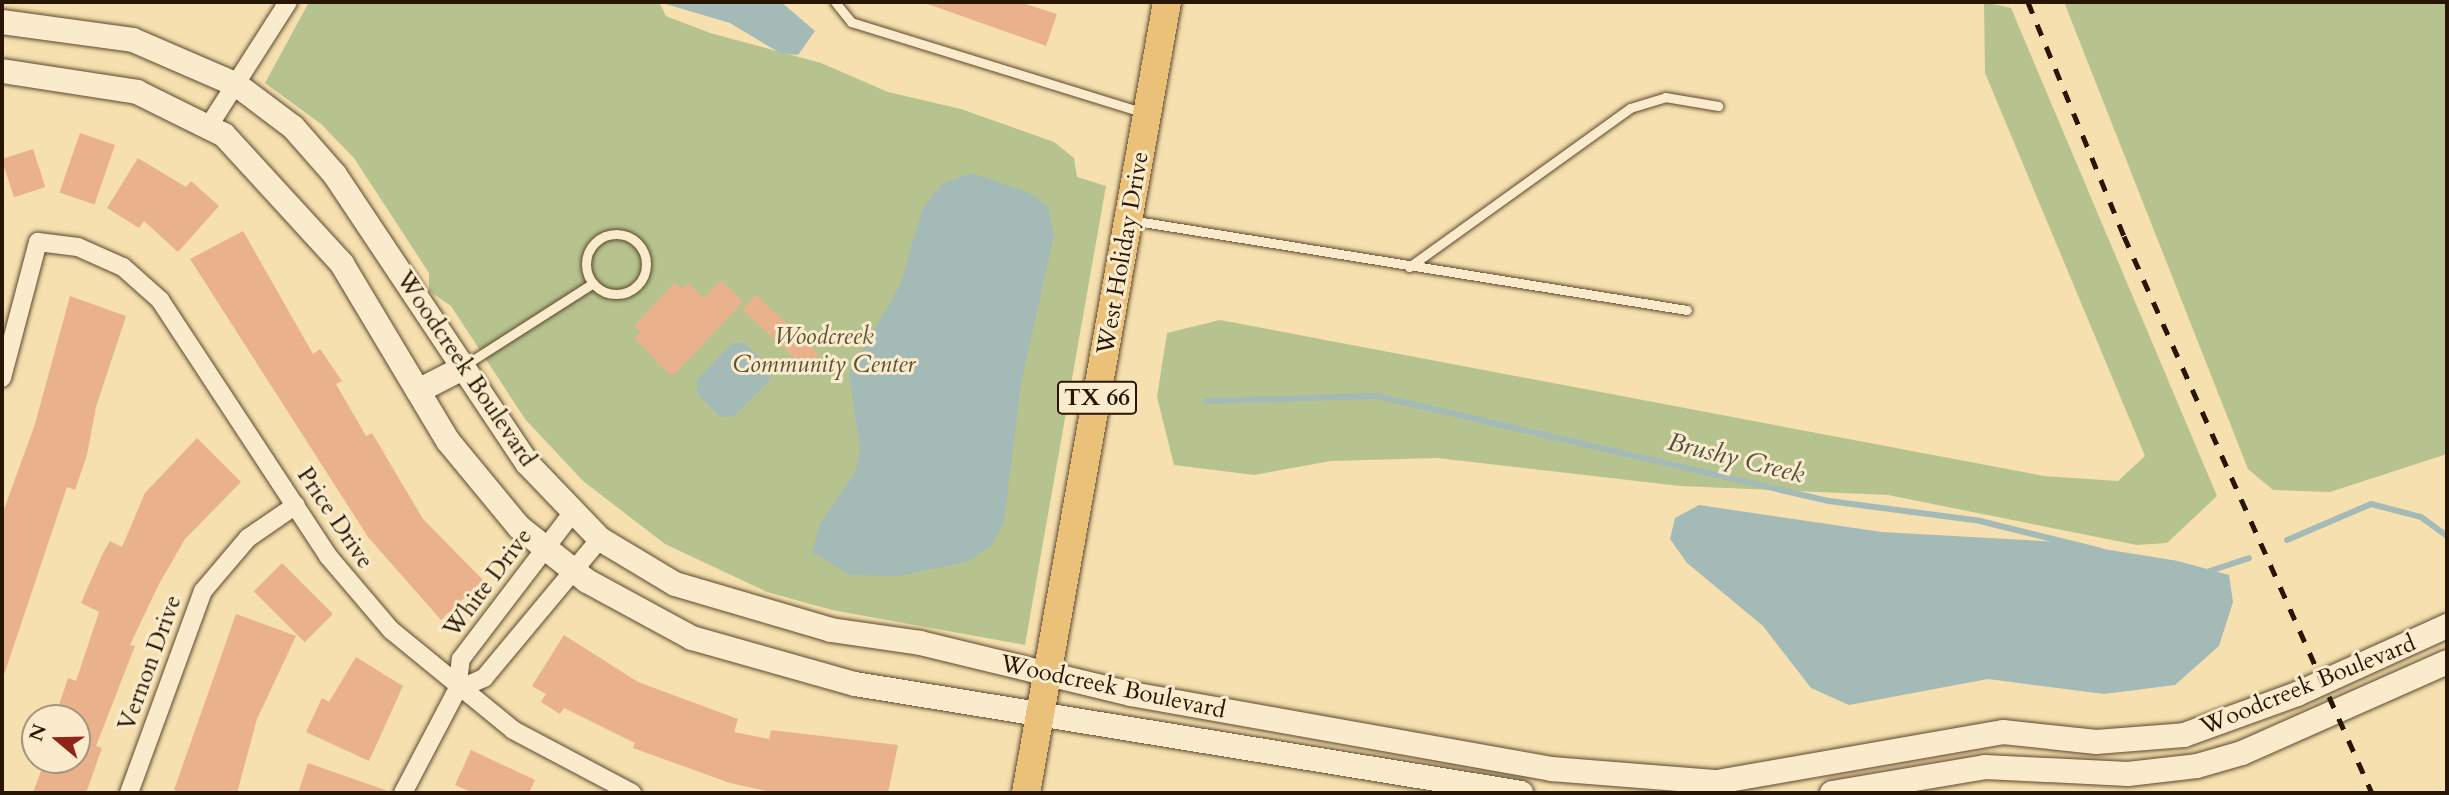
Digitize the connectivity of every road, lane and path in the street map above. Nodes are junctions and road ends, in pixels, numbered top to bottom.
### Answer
1 (288, 2) edge
2 (835, 2) edge
3 (1167, 2) edge
4 (2, 22) edge
5 (2, 71) edge
6 (237, 85) junction
7 (1718, 106) dead end
8 (1147, 113) junction
9 (210, 124) junction
10 (1128, 220) junction
11 (1409, 267) junction
12 (593, 283) junction
13 (1687, 310) dead end
14 (461, 369) junction
15 (2, 378) edge
16 (418, 391) junction
17 (296, 505) junction
18 (573, 512) junction
19 (600, 539) junction
20 (545, 548) junction
21 (570, 569) junction
22 (2447, 626) edge
23 (2447, 662) edge
24 (1048, 677) junction
25 (457, 690) junction
26 (1040, 718) junction
27 (1718, 788) edge
28 (130, 793) edge
29 (403, 793) edge
30 (632, 793) edge
31 (1026, 793) edge
32 (1521, 793) edge
33 (1832, 793) edge

1 - 6 street
2 - 8 lane
3 - 8 main road, West Holiday Drive / TX 66
4 - 6 street, Woodcreek Boulevard
5 - 9 street, Woodcreek Boulevard
6 - 9 street
6 - 14 street, Woodcreek Boulevard
7 - 11 lane
8 - 10 main road, West Holiday Drive / TX 66
9 - 16 street, Woodcreek Boulevard
10 - 11 lane
10 - 24 main road, West Holiday Drive / TX 66
11 - 13 lane
12 - 12 lane
12 - 14 lane
14 - 16 street
14 - 18 street, Woodcreek Boulevard
15 - 17 street, Price Drive
16 - 20 street, Woodcreek Boulevard
17 - 25 street, Price Drive
17 - 28 street, Vernon Drive
18 - 19 street, Woodcreek Boulevard
18 - 20 street, White Drive
19 - 21 street
19 - 24 street, Woodcreek Boulevard
20 - 21 street, Woodcreek Boulevard
20 - 25 street, White Drive
21 - 25 street
21 - 26 street, Woodcreek Boulevard
22 - 27 street, Woodcreek Boulevard
23 - 33 street, Woodcreek Boulevard
24 - 26 main road, West Holiday Drive / TX 66
24 - 27 street, Woodcreek Boulevard
25 - 29 street, White Drive
25 - 30 street, Price Drive
26 - 31 main road, West Holiday Drive / TX 66
26 - 32 street, Woodcreek Boulevard

